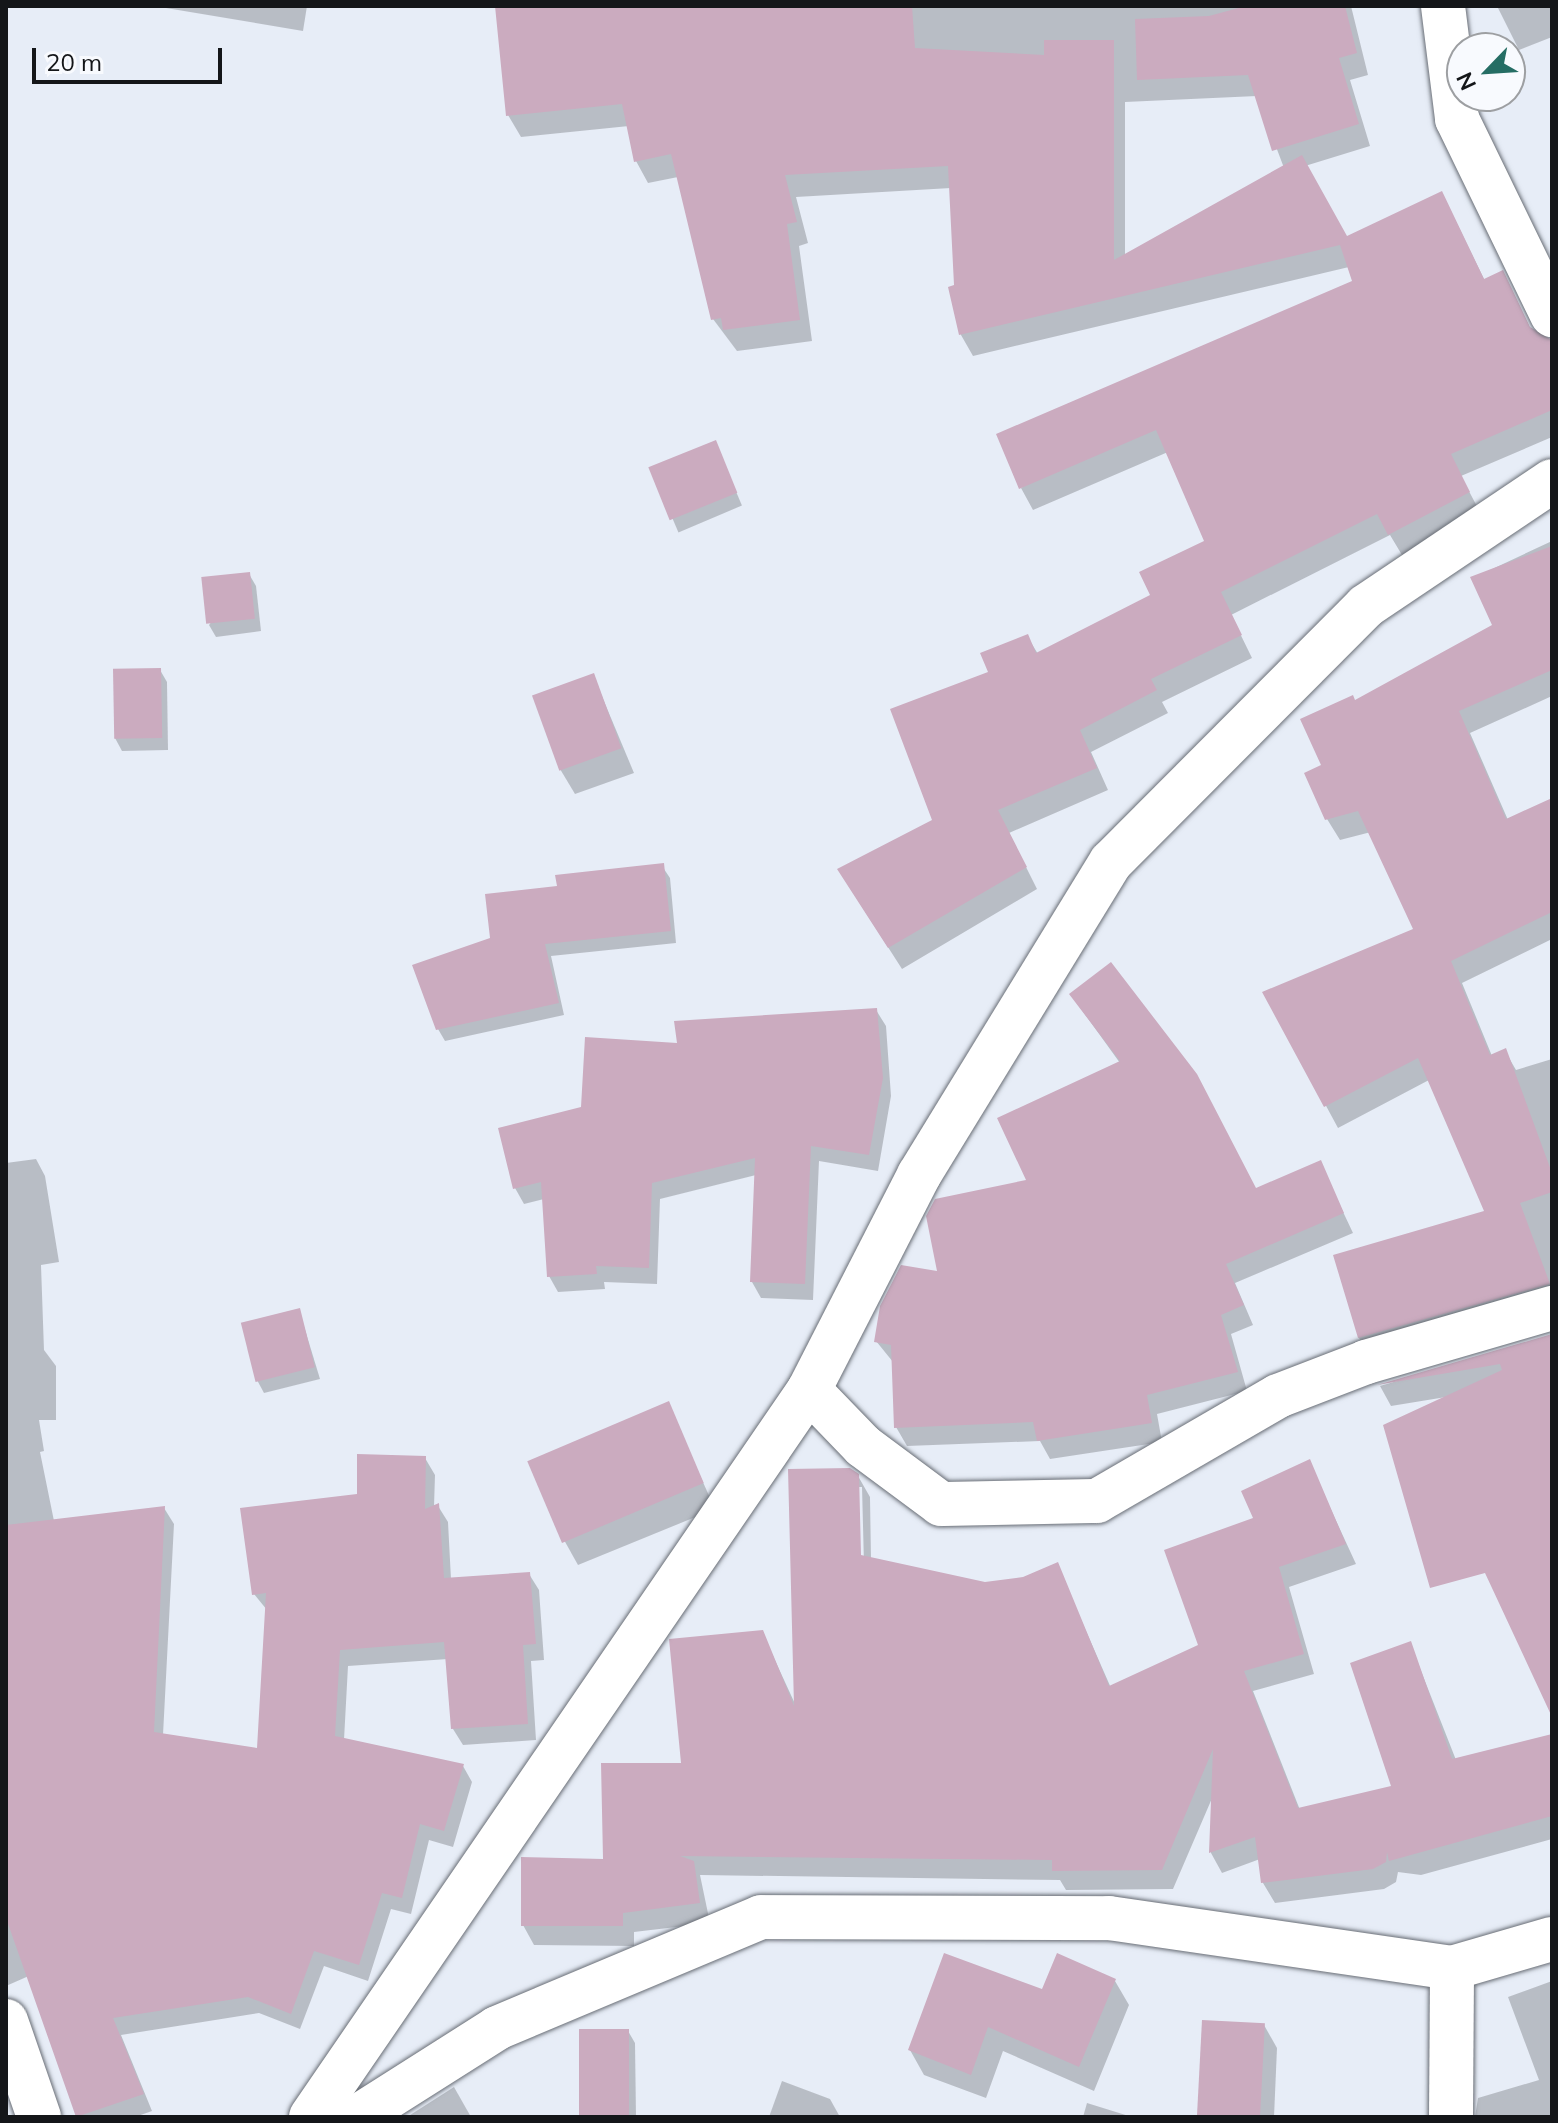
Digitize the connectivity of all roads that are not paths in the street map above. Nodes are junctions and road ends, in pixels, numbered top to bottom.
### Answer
1 (1443, 6) edge
2 (1552, 315) edge
3 (1552, 481) edge
4 (1552, 1308) edge
5 (809, 1390) junction
6 (1552, 1939) edge
7 (1452, 1968) junction
8 (6, 2021) edge
9 (39, 2117) edge
10 (311, 2117) edge
11 (357, 2117) edge
12 (1451, 2117) edge

1 - 2 street
3 - 5 street
4 - 5 street
5 - 10 street
6 - 7 street
7 - 11 street
7 - 12 street
8 - 9 street

